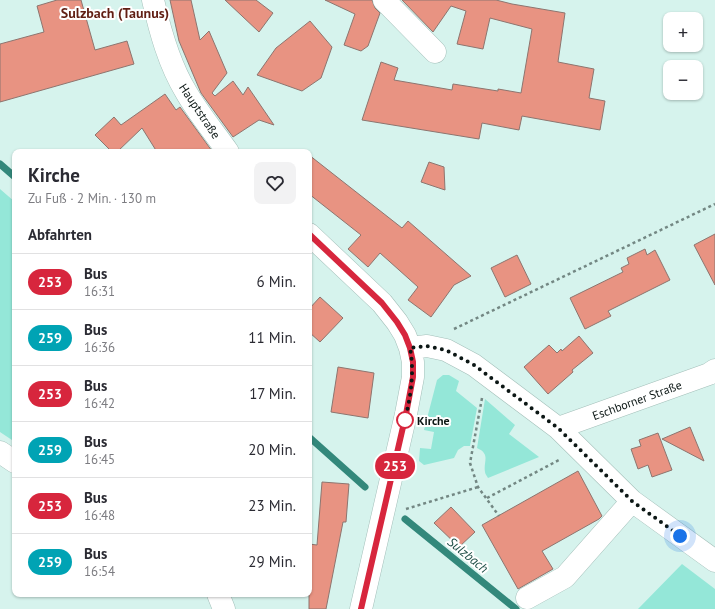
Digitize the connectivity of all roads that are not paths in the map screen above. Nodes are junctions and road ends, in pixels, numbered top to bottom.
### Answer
1 (153, 0) edge
2 (384, 0) edge
3 (435, 52) dead end
4 (226, 149) edge
5 (312, 237) edge
6 (410, 348) junction
7 (713, 375) edge
8 (558, 428) junction
9 (0, 452) edge
10 (12, 460) edge
11 (632, 501) junction
12 (715, 561) edge
13 (219, 597) edge
14 (527, 598) dead end
15 (224, 609) edge
16 (361, 609) edge

1 - 4 street, Hauptstraße
2 - 3 street
5 - 6 street
6 - 8 street
6 - 16 street
7 - 8 street, Eschborner Straße
8 - 11 street
9 - 10 street
11 - 12 street
11 - 14 street
13 - 15 street

